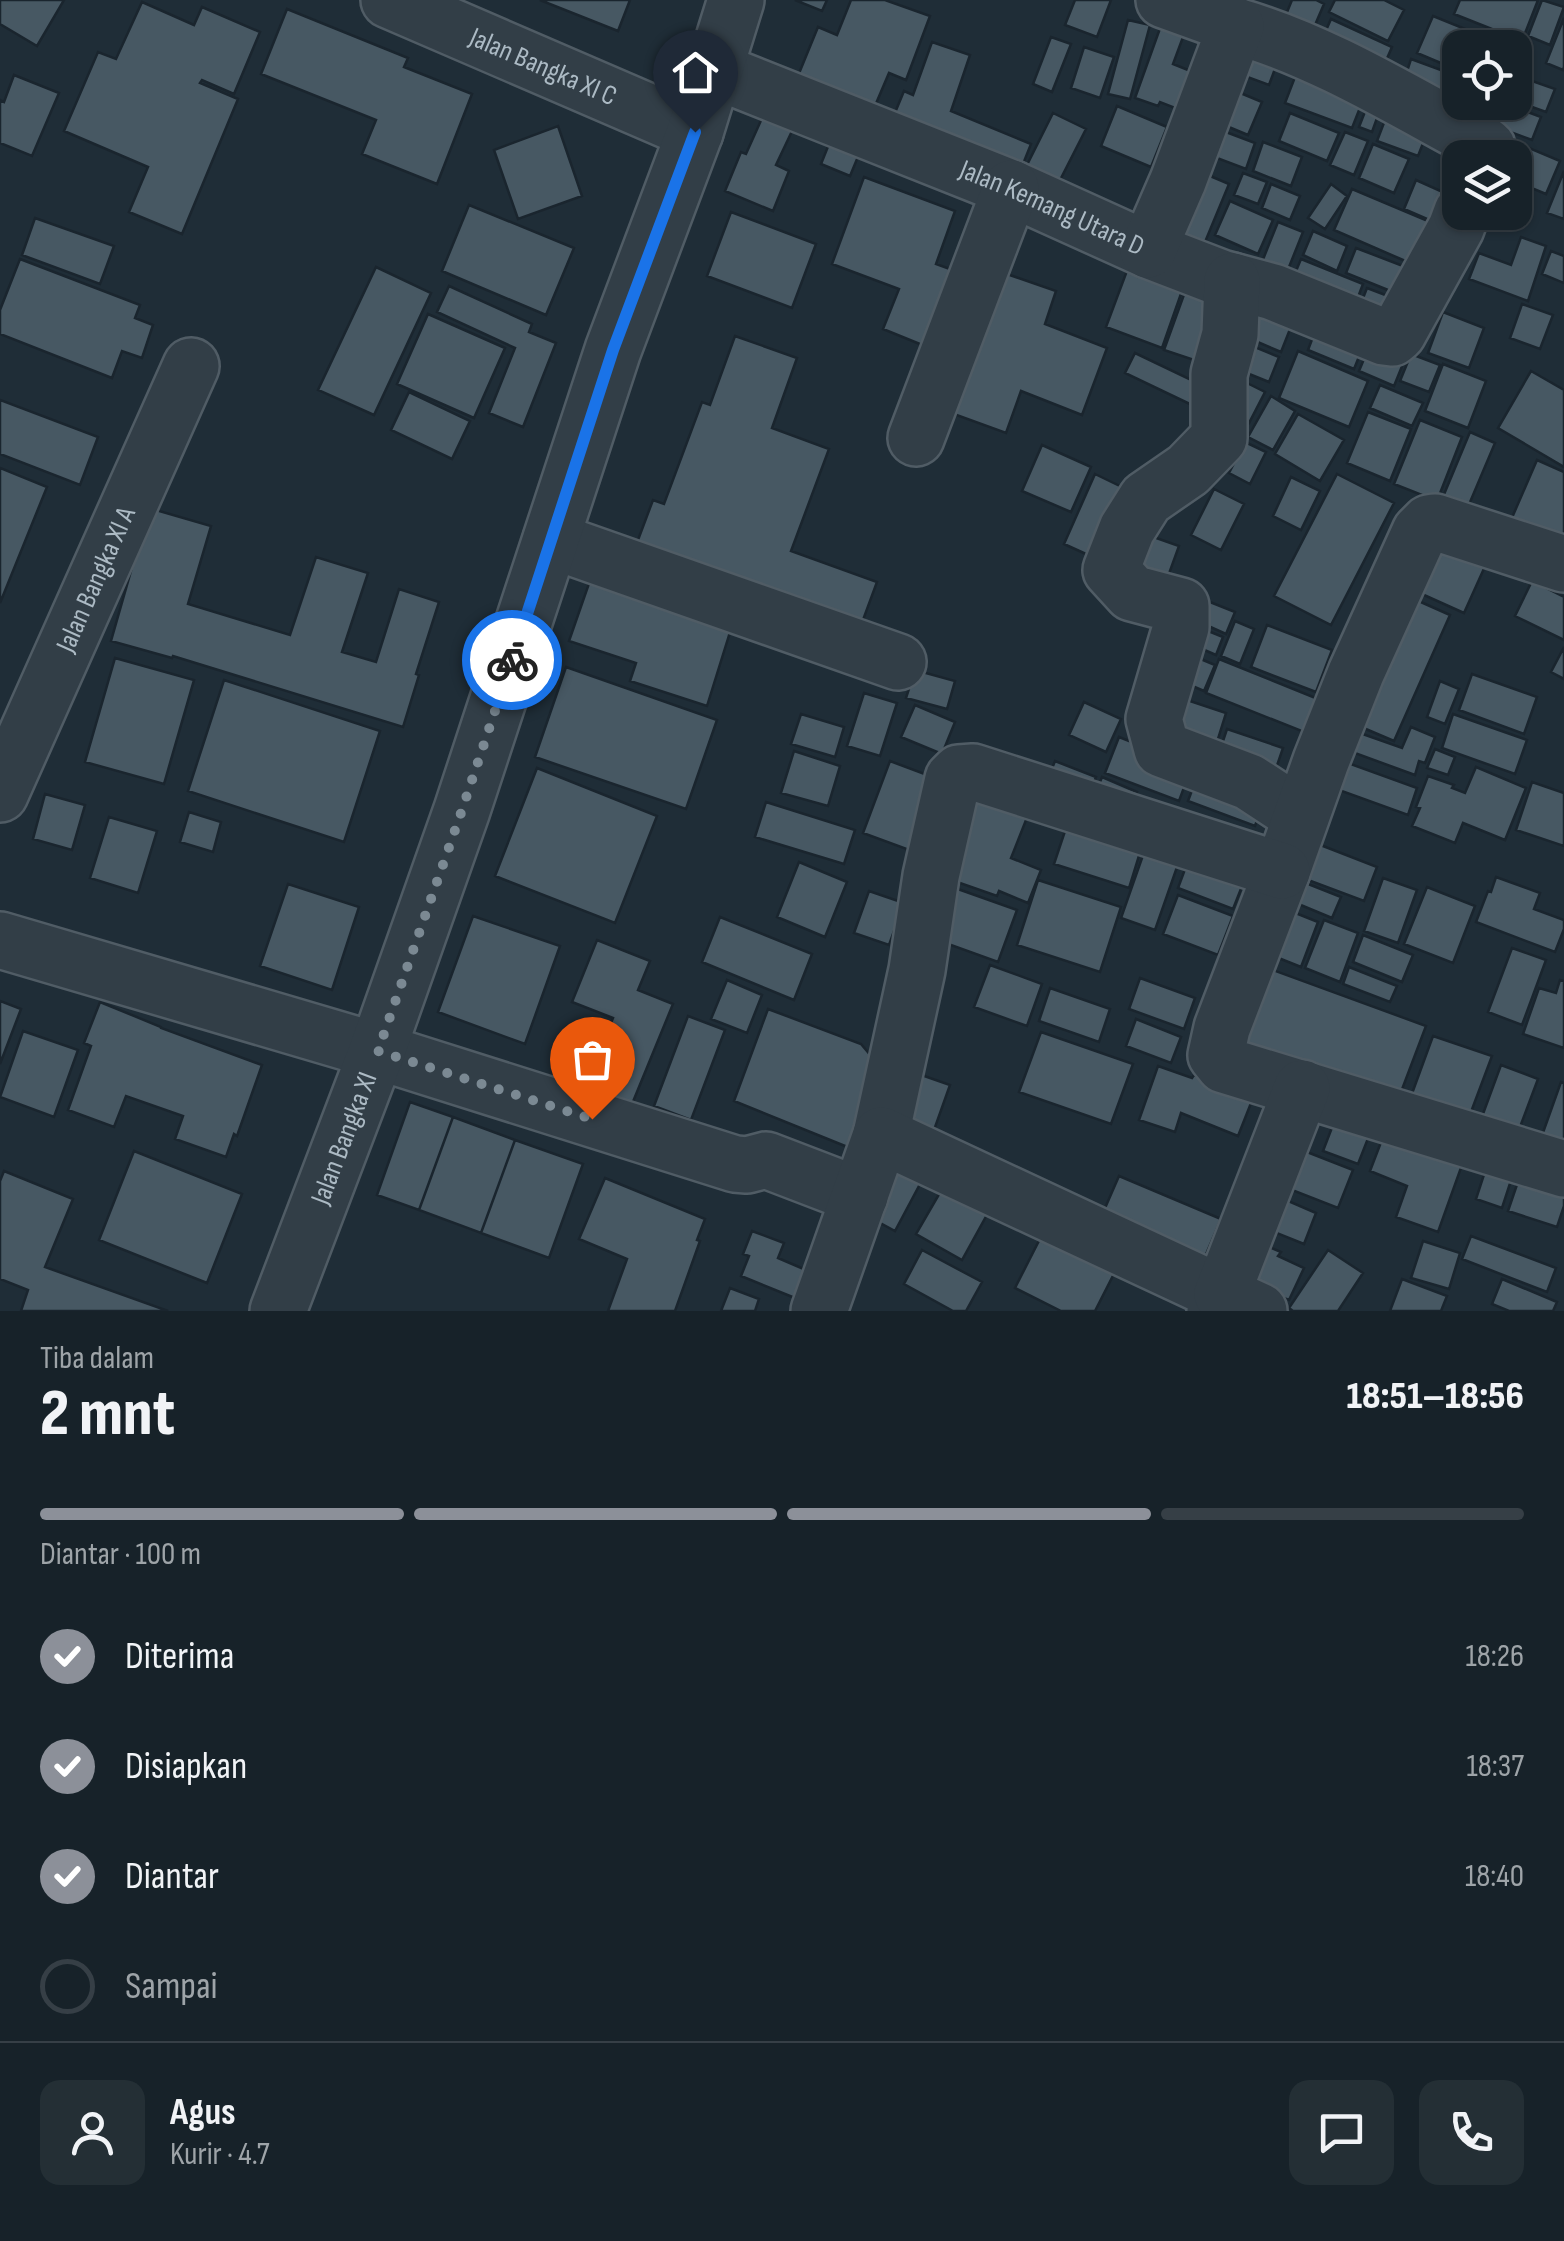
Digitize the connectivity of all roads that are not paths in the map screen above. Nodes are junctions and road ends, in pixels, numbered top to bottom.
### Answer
1 (389, 0) edge
2 (736, 0) edge
3 (1164, 0) edge
4 (1236, 26) junction
5 (714, 70) junction
6 (695, 132) junction
7 (1476, 140) edge
8 (1011, 188) junction
9 (1455, 230) edge
10 (1148, 250) junction
11 (1232, 280) junction
12 (191, 366) dead end
13 (916, 438) dead end
14 (552, 540) junction
15 (1564, 564) edge
16 (898, 662) dead end
17 (0, 794) edge
18 (1301, 816) junction
19 (1282, 871) junction
20 (0, 940) edge
21 (378, 1051) junction
22 (1302, 1088) junction
23 (881, 1134) junction
24 (1564, 1168) edge
25 (860, 1196) junction
26 (1232, 1305) edge
27 (278, 1311) edge
28 (819, 1311) edge

1 - 6 street, Jalan Bangka XI C
2 - 5 street, Jalan Bangka XI
3 - 4 street
4 - 7 street
4 - 10 street, Jalan Kemang Utara D
5 - 6 street, Jalan Bangka XI
5 - 8 street, Jalan Kemang Utara D
6 - 14 street, Jalan Bangka XI
8 - 10 street, Jalan Kemang Utara D
8 - 13 street
9 - 11 street
10 - 11 street
11 - 18 street
12 - 17 street, Jalan Bangka XI A
14 - 16 street
14 - 21 street, Jalan Bangka XI
15 - 18 street
18 - 19 street
19 - 22 street
19 - 23 street
20 - 21 street
21 - 25 street
21 - 27 street, Jalan Bangka XI
22 - 24 street
22 - 26 street
23 - 25 street
23 - 26 street
25 - 28 street

